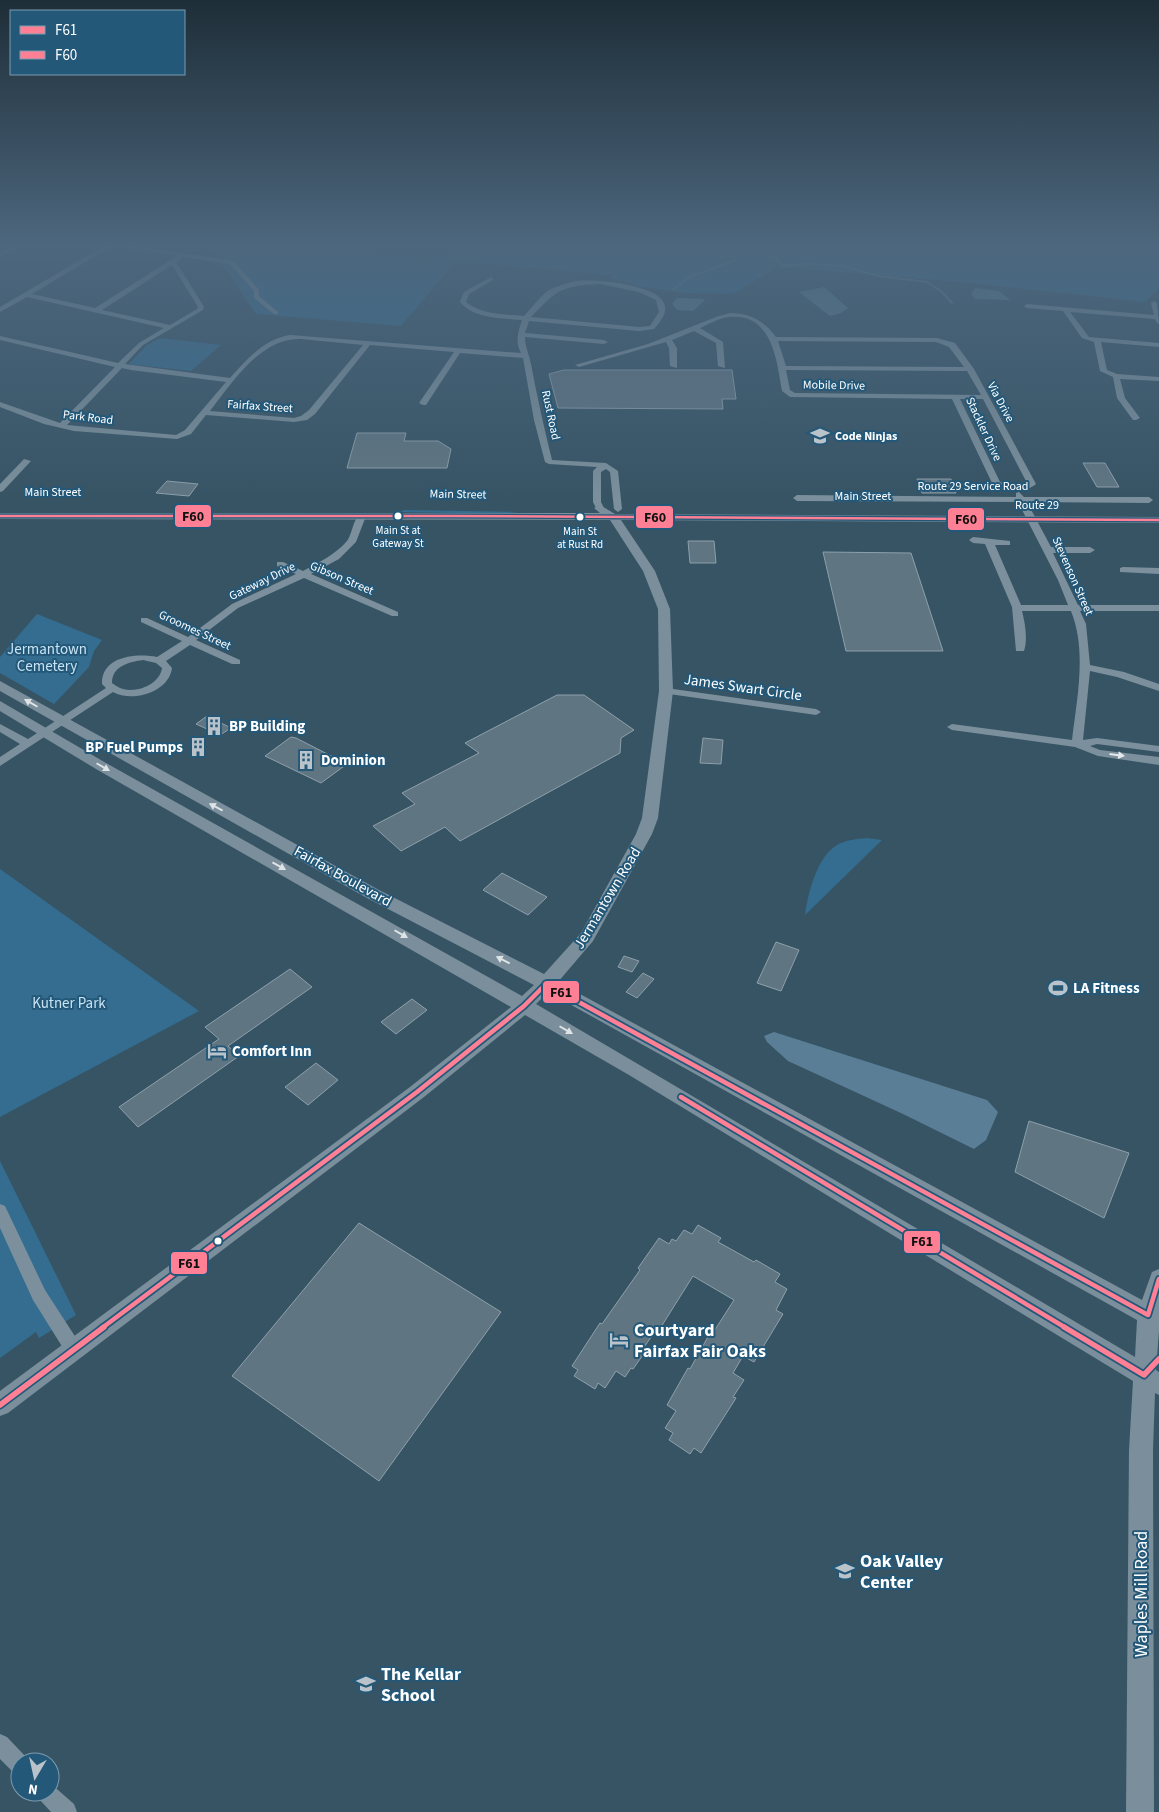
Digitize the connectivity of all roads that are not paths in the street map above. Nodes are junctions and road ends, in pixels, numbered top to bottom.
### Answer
1 (165, 331) edge
2 (522, 331) edge
3 (692, 331) edge
4 (700, 331) edge
5 (766, 331) edge
6 (1080, 331) edge
7 (521, 335) junction
8 (0, 338) edge
9 (774, 339) junction
10 (668, 340) junction
11 (1097, 341) junction
12 (604, 342) dead end
13 (368, 343) junction
14 (1159, 346) edge
15 (458, 351) junction
16 (526, 356) junction
17 (579, 365) dead end
18 (119, 366) junction
19 (674, 366) dead end
20 (722, 366) dead end
21 (782, 368) junction
22 (970, 369) junction
23 (1116, 376) junction
24 (1159, 379) edge
25 (232, 380) junction
26 (955, 397) junction
27 (986, 398) junction
28 (423, 403) dead end
29 (0, 404) edge
30 (206, 413) junction
31 (1136, 418) dead end
32 (61, 426) junction
33 (27, 462) dead end
34 (606, 465) junction
35 (1016, 488) junction
36 (0, 489) edge
37 (797, 498) dead end
38 (1021, 499) junction
39 (1149, 500) dead end
40 (0, 506) edge
41 (600, 508) junction
42 (1159, 510) edge
43 (616, 513) junction
44 (916, 514) joint
45 (1030, 514) junction
46 (0, 516) edge
47 (362, 516) junction
48 (1159, 520) edge
49 (973, 540) dead end
50 (989, 542) junction
51 (1006, 543) dead end
52 (1048, 550) junction
53 (1090, 550) dead end
54 (280, 564) dead end
55 (1123, 570) dead end
56 (1159, 571) edge
57 (304, 574) junction
58 (1075, 607) junction
59 (1018, 608) junction
60 (1159, 608) edge
61 (395, 614) dead end
62 (144, 620) dead end
63 (190, 641) junction
64 (1020, 649) dead end
65 (160, 660) junction
66 (236, 662) dead end
67 (1086, 667) junction
68 (0, 685) edge
69 (111, 688) junction
70 (1159, 688) edge
71 (666, 691) junction
72 (0, 705) edge
73 (816, 712) dead end
74 (62, 722) junction
75 (0, 727) edge
76 (952, 728) dead end
77 (46, 733) junction
78 (28, 744) junction
79 (1077, 744) junction
80 (1159, 749) edge
81 (1159, 761) edge
82 (0, 762) edge
83 (259, 830) junction
84 (236, 842) junction
85 (398, 906) junction
86 (375, 920) junction
87 (546, 984) junction
88 (524, 1006) junction
89 (688, 1062) joint
90 (670, 1091) joint
91 (0, 1211) edge
92 (1159, 1279) edge
93 (1153, 1318) edge
94 (74, 1350) junction
95 (1154, 1373) edge
96 (0, 1405) edge
97 (0, 1744) edge
98 (10, 1754) edge
99 (56, 1802) edge
100 (66, 1812) edge
101 (1140, 1812) edge

1 - 18 street
2 - 7 street, Rust Road
3 - 10 street
4 - 20 street
5 - 9 street
6 - 11 street
7 - 12 street
7 - 16 street, Rust Road
8 - 18 street
9 - 21 street, Mobile Drive
9 - 22 street, Via Drive
10 - 17 street
10 - 19 street
11 - 14 street
11 - 23 street
13 - 15 street
13 - 25 street
13 - 30 street, Fairfax Street
15 - 16 street
15 - 28 street
16 - 34 street, Rust Road
18 - 25 street
18 - 32 street
21 - 22 street
21 - 26 street, Mobile Drive
22 - 27 street, Via Drive
23 - 24 street
23 - 31 street
25 - 30 street
26 - 27 street, Mobile Drive
26 - 35 street, Stackler Drive
27 - 35 street, Via Drive
29 - 32 street, Park Road
30 - 32 street, Park Road
33 - 36 street
34 - 41 street
34 - 43 street
35 - 38 street
37 - 38 street, Route 29 Service Road
38 - 39 street, Route 29 Service Road
38 - 45 street
40 - 41 main road, Main Street
41 - 43 main road, Jermantown Road
42 - 45 main road, Route 29
43 - 44 main road, Main Street
43 - 47 main road, Main Street
43 - 71 main road, Jermantown Road
44 - 45 main road, Route 29
45 - 48 main road, Route 29
45 - 52 street, Stevenson Street
46 - 47 main road, Main Street
47 - 57 street, Gateway Drive
49 - 50 street
50 - 51 street
50 - 59 street
52 - 53 street
52 - 58 street, Stevenson Street
54 - 57 street, Gibson Street
55 - 56 street
57 - 61 street, Gibson Street
57 - 63 street, Gateway Drive
58 - 59 street
58 - 60 street
58 - 67 street, Stevenson Street
59 - 64 street
62 - 63 street, Groomes Street
63 - 65 street, Gateway Drive
63 - 66 street, Groomes Street
65 - 69 street
65 - 69 street
67 - 70 street
67 - 79 street, Stevenson Street
74 -> 68 main road, Fairfax Boulevard
69 - 74 street
71 - 73 street, James Swart Circle
71 - 87 main road, Jermantown Road
72 - 77 main road, Fairfax Boulevard
74 - 77 street
83 -> 74 main road, Fairfax Boulevard
75 - 78 street
76 - 79 street
77 - 78 street
77 -> 84 main road, Fairfax Boulevard
78 - 82 street
79 - 80 street
79 -> 81 street
83 - 84 main road
83 - 85 main road, Fairfax Boulevard
84 -> 86 main road, Fairfax Boulevard
85 - 86 main road
87 -> 85 main road, Fairfax Boulevard
86 -> 88 main road, Fairfax Boulevard
87 - 88 main road, Jermantown Road
87 - 89 main road, Fairfax Boulevard
88 -> 90 main road, Fairfax Boulevard
88 - 94 main road, Jermantown Road
89 - 93 main road
90 - 95 main road
91 - 94 street
92 - 93 main road, Waples Mill Road
93 - 95 main road, Waples Mill Road
94 - 96 main road, Jermantown Road
95 - 101 main road, Waples Mill Road
97 - 98 street
99 - 100 street

